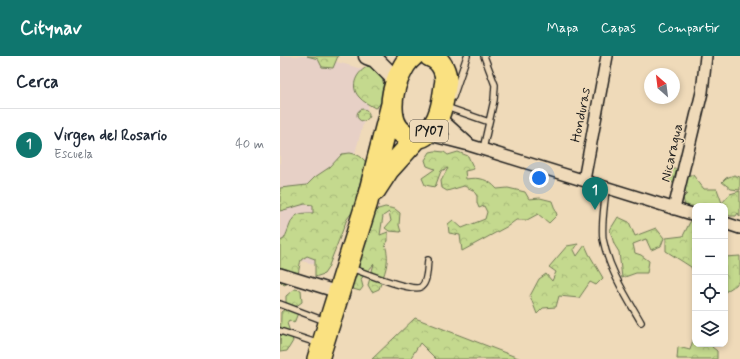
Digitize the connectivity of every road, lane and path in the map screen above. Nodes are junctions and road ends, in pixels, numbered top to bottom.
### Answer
1 (367, 56) edge
2 (412, 56) edge
3 (430, 56) edge
4 (456, 56) edge
5 (467, 56) edge
6 (484, 56) edge
7 (607, 56) edge
8 (706, 56) edge
9 (397, 81) junction
10 (446, 81) junction
11 (392, 104) junction
12 (443, 110) junction
13 (489, 122) junction
14 (421, 136) junction
15 (469, 145) junction
16 (483, 149) junction
17 (584, 180) junction
18 (606, 187) junction
19 (367, 202) junction
20 (674, 209) junction
21 (692, 214) edge
22 (728, 224) edge
23 (740, 228) edge
24 (428, 260) dead end
25 (347, 266) junction
26 (280, 274) edge
27 (338, 292) junction
28 (280, 304) edge
29 (641, 322) dead end
30 (329, 323) junction
31 (280, 331) edge
32 (320, 352) edge

1 - 9 street
2 - 9 highway, PY07
3 - 10 highway
4 - 10 highway, PY07
5 - 12 lane
6 - 13 lane
7 - 17 street, Honduras
8 - 20 street, Nicaragua
9 - 11 highway, PY07
10 - 12 highway, PY07
11 - 14 highway, PY07
11 - 19 highway, PY07
12 - 13 lane
12 - 14 highway, PY07
12 - 15 street
13 - 16 lane
14 - 15 street
14 - 19 highway, PY07
15 - 16 street
16 - 17 street
17 - 18 street
18 - 20 street
18 - 29 lane
19 - 25 highway, PY07
20 - 21 street
22 - 23 street
24 - 25 lane
25 - 27 highway, PY07
26 - 27 street
27 - 30 highway, PY07
28 - 30 lane
30 - 32 highway, PY07
31 - 32 lane

